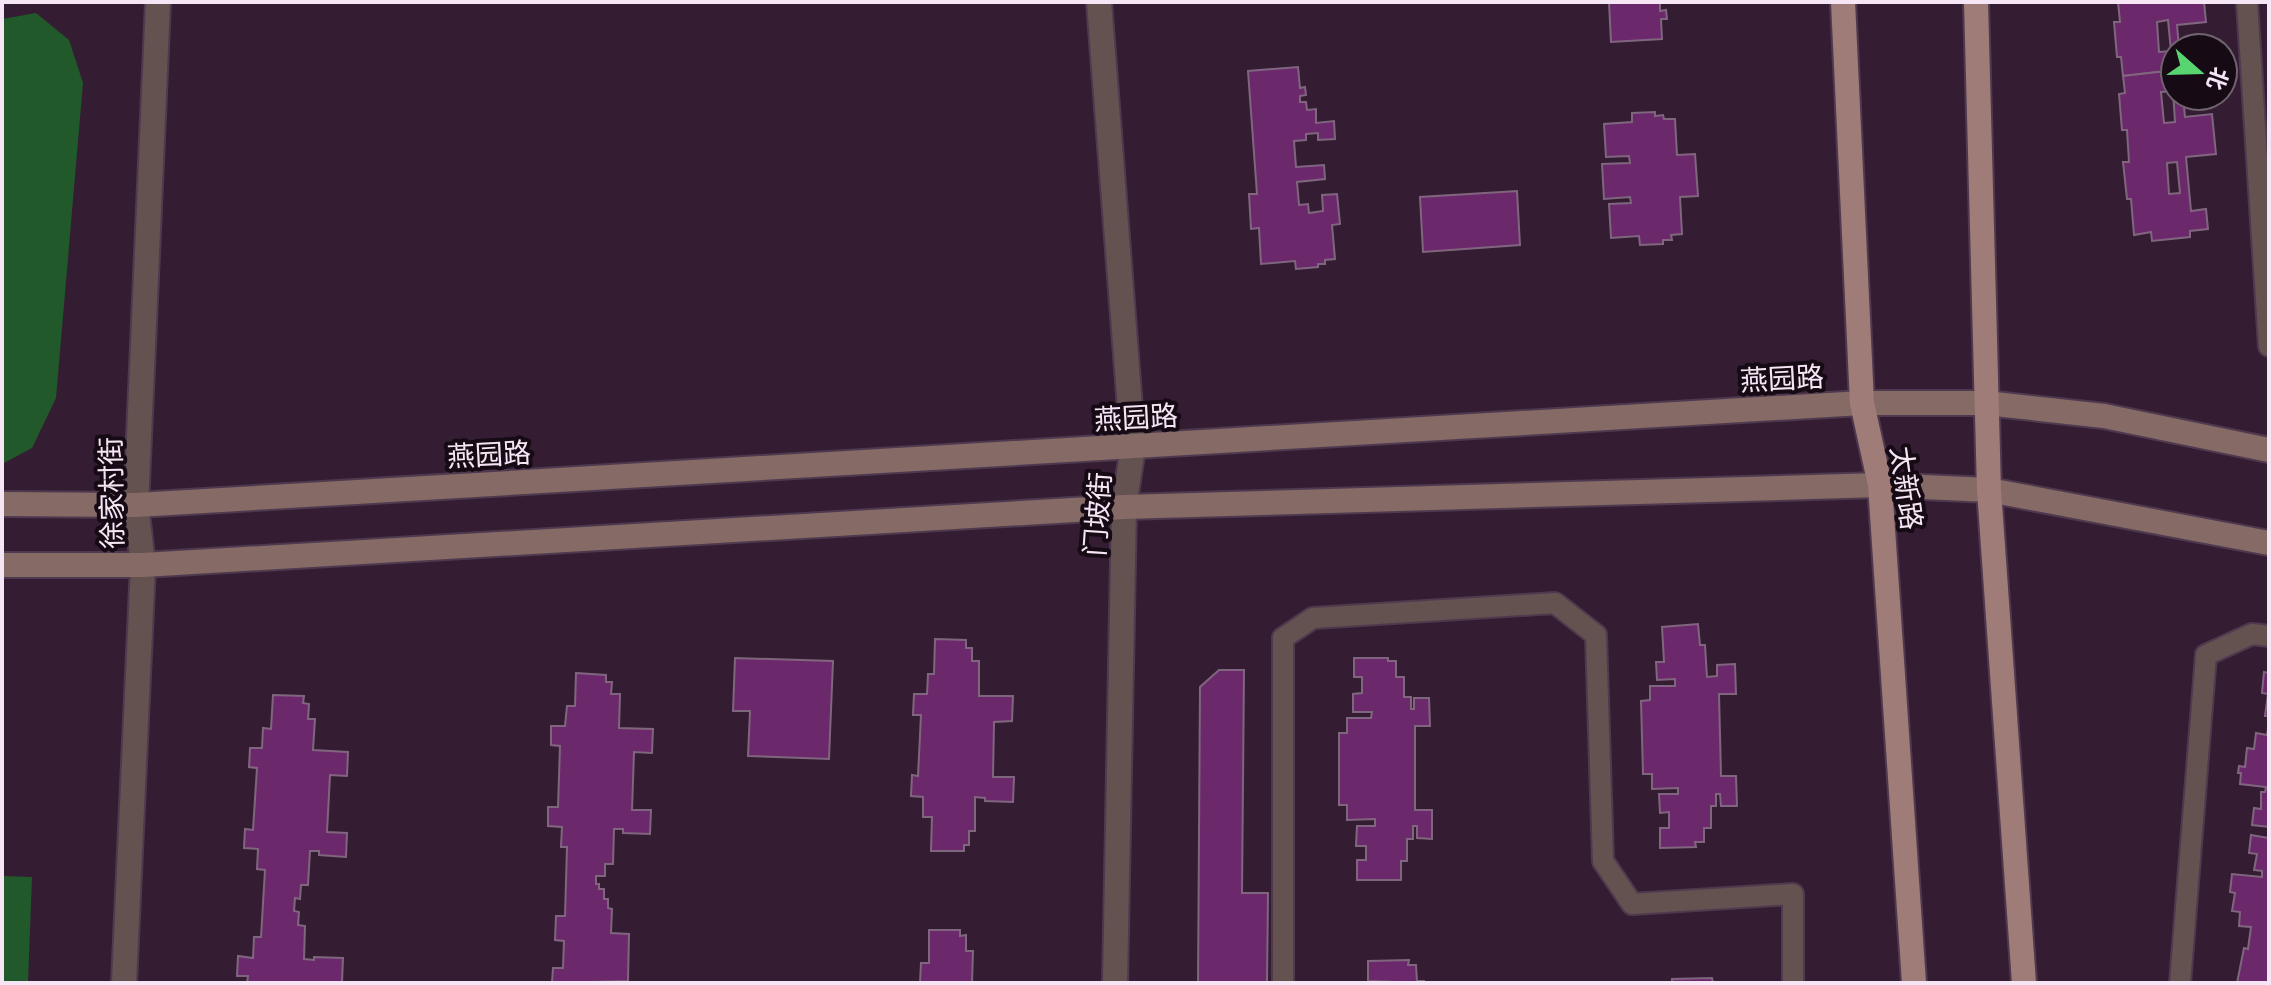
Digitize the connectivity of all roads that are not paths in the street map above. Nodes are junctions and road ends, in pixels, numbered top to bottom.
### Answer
1 (158, 2) edge
2 (1099, 2) edge
3 (1843, 2) edge
4 (1976, 2) edge
5 (2247, 2) edge
6 (2269, 346) edge
7 (1862, 403) junction
8 (1986, 403) junction
9 (1133, 447) junction
10 (2269, 450) edge
11 (1880, 485) junction
12 (1989, 490) junction
13 (2, 504) edge
14 (136, 505) junction
15 (1124, 507) junction
16 (2269, 543) edge
17 (2, 565) edge
18 (143, 565) junction
19 (2269, 636) edge
20 (124, 983) edge
21 (1115, 983) edge
22 (1283, 983) edge
23 (1793, 983) edge
24 (1914, 983) edge
25 (2024, 983) edge
26 (2180, 983) edge

1 - 14 street, 徐家村街
2 - 9 street, 门坡街
3 - 7 main road, 太新路
4 - 8 main road
5 - 6 lane
7 - 8 main road, 燕园路
7 - 9 main road, 燕园路
7 - 11 main road, 太新路
8 - 10 main road, 燕园路
8 - 12 main road
9 - 14 main road, 燕园路
9 - 15 street, 门坡街
11 - 12 main road
11 - 15 main road
11 - 24 main road, 太新路
12 - 16 main road
12 - 25 main road
13 - 14 main road, 燕园路
14 - 18 street, 徐家村街
15 - 18 main road
15 - 21 street, 门坡街
17 - 18 main road
18 - 20 street, 徐家村街
19 - 26 lane
22 - 23 lane

